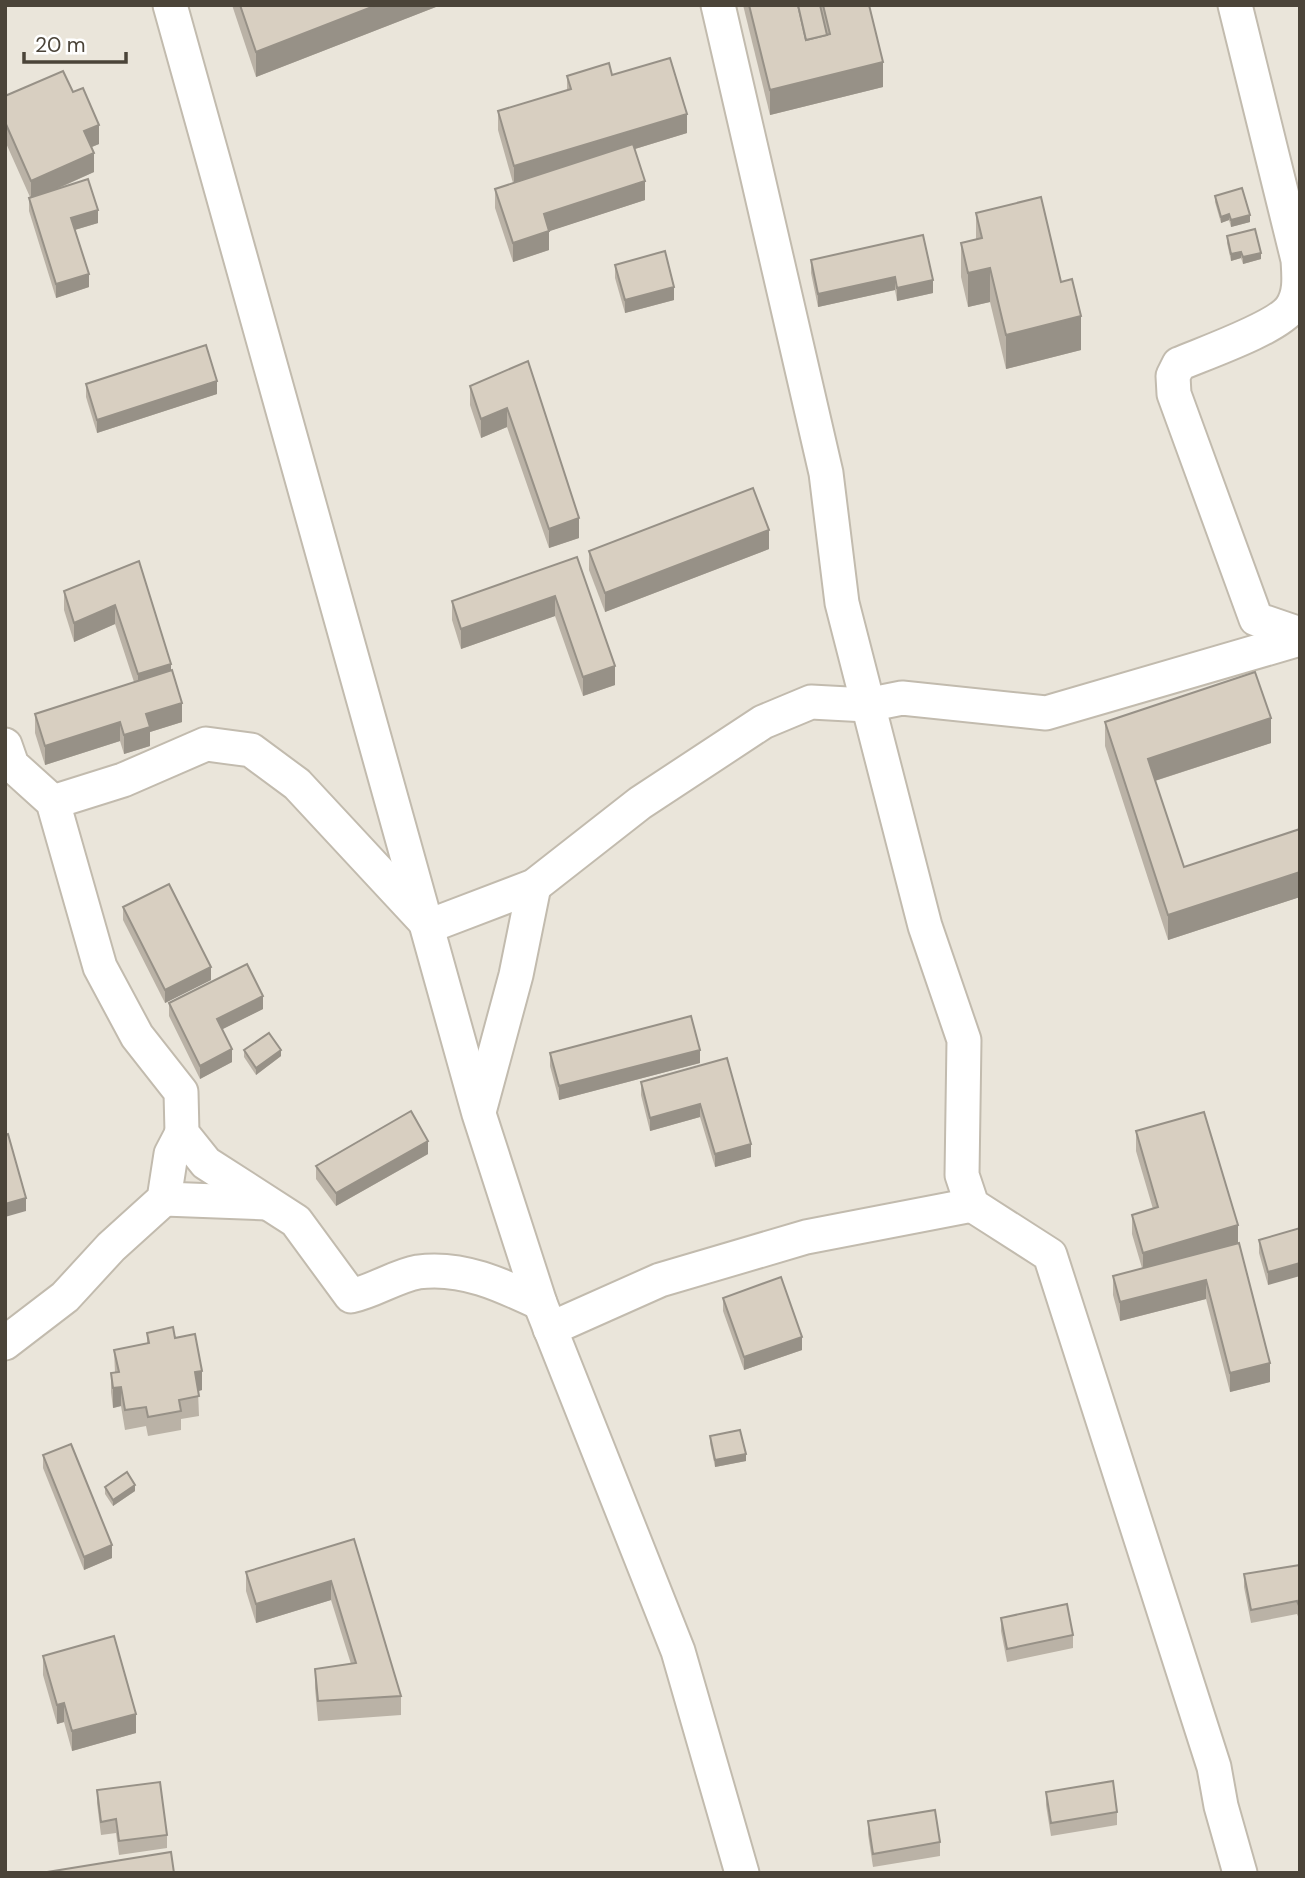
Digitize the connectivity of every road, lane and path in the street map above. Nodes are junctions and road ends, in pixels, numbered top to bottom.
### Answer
1 (170, 5) edge
2 (718, 5) edge
3 (1235, 5) edge
4 (1300, 634) edge
5 (1300, 639) edge
6 (867, 705) junction
7 (8, 761) edge
8 (53, 802) junction
9 (534, 886) junction
10 (429, 926) junction
11 (479, 1114) junction
12 (182, 1133) junction
13 (206, 1163) junction
14 (164, 1199) junction
15 (270, 1203) junction
16 (972, 1205) junction
17 (545, 1316) junction
18 (5, 1343) edge
19 (742, 1873) edge
20 (1240, 1873) edge

1 - 10 street
2 - 6 street
3 - 4 street
5 - 6 street
6 - 9 street
6 - 16 street
7 - 8 street
8 - 10 street
8 - 12 street
9 - 10 street
9 - 11 street
10 - 11 street
11 - 17 street
12 - 13 street
12 - 14 street
13 - 14 street
13 - 15 street
14 - 15 street
14 - 18 street
15 - 17 street
16 - 17 street
16 - 20 street
17 - 19 street

